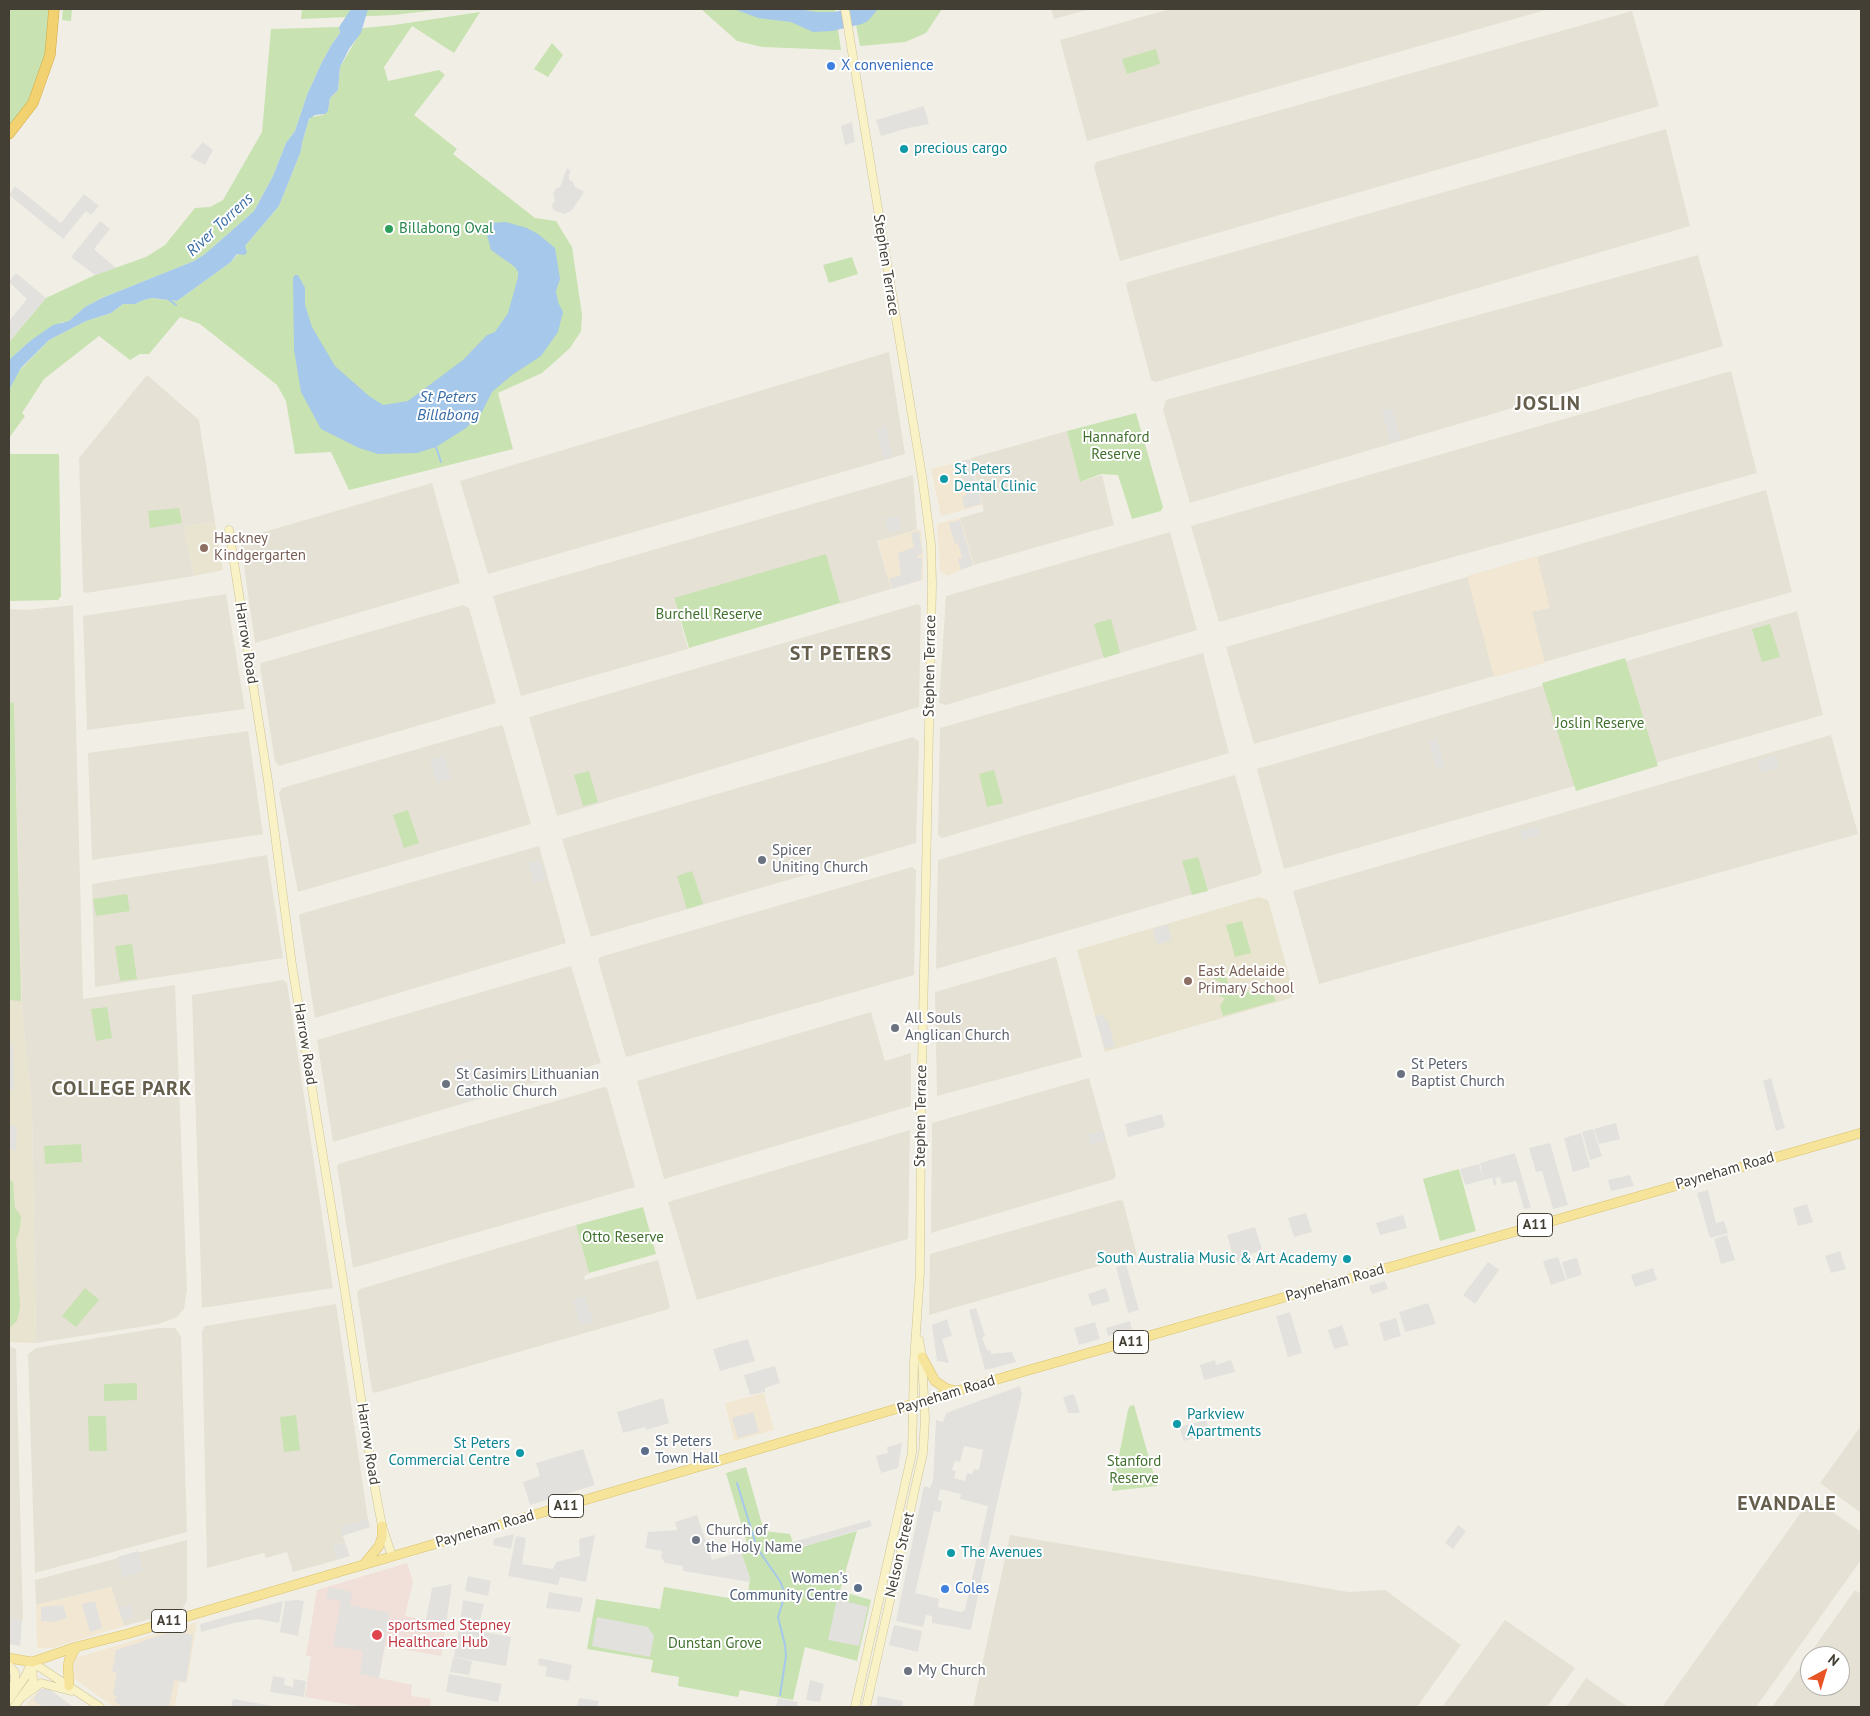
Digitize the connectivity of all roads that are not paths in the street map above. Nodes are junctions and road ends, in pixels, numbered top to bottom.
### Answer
1 (54, 9) edge
2 (845, 9) edge
3 (9, 134) edge
4 (228, 530) dead end
5 (1861, 1133) edge
6 (917, 1331) junction
7 (922, 1357) junction
8 (961, 1392) junction
9 (924, 1402) junction
10 (913, 1405) junction
11 (899, 1509) junction
12 (910, 1510) junction
13 (382, 1526) junction
14 (392, 1556) junction
15 (363, 1565) junction
16 (76, 1647) junction
17 (9, 1658) edge
18 (32, 1662) junction
19 (9, 1665) edge
20 (69, 1686) junction
21 (9, 1692) edge
22 (82, 1695) junction
23 (22, 1697) junction
24 (9, 1700) edge
25 (14, 1707) edge
26 (100, 1707) edge
27 (855, 1707) edge
28 (866, 1707) edge

1 - 3 highway
2 - 6 main road, Stephen Terrace
4 - 13 main road, Harrow Road
5 - 8 main road, Payneham Road / A11
6 - 7 main road, Stephen Terrace
6 - 10 main road, Stephen Terrace
7 - 8 main road
7 - 9 main road, Stephen Terrace
8 - 9 main road, Payneham Road / A11
9 - 10 main road, Payneham Road / A11
9 - 12 main road, Nelson Street
10 - 11 main road, Nelson Street
10 - 14 main road, Payneham Road / A11
11 - 12 main road
11 - 27 main road, Nelson Street
12 - 28 main road, Nelson Street
13 - 14 main road, Harrow Road
13 - 15 main road
14 - 15 main road, Payneham Road / A11
15 - 16 main road, Payneham Road / A11
16 - 18 main road, Payneham Road / A11
16 - 20 main road
17 - 18 main road, A11
18 - 20 main road
18 - 23 main road
18 - 24 main road
19 - 21 main road
20 - 22 main road
22 - 23 main road
22 - 26 main road
23 - 25 main road

